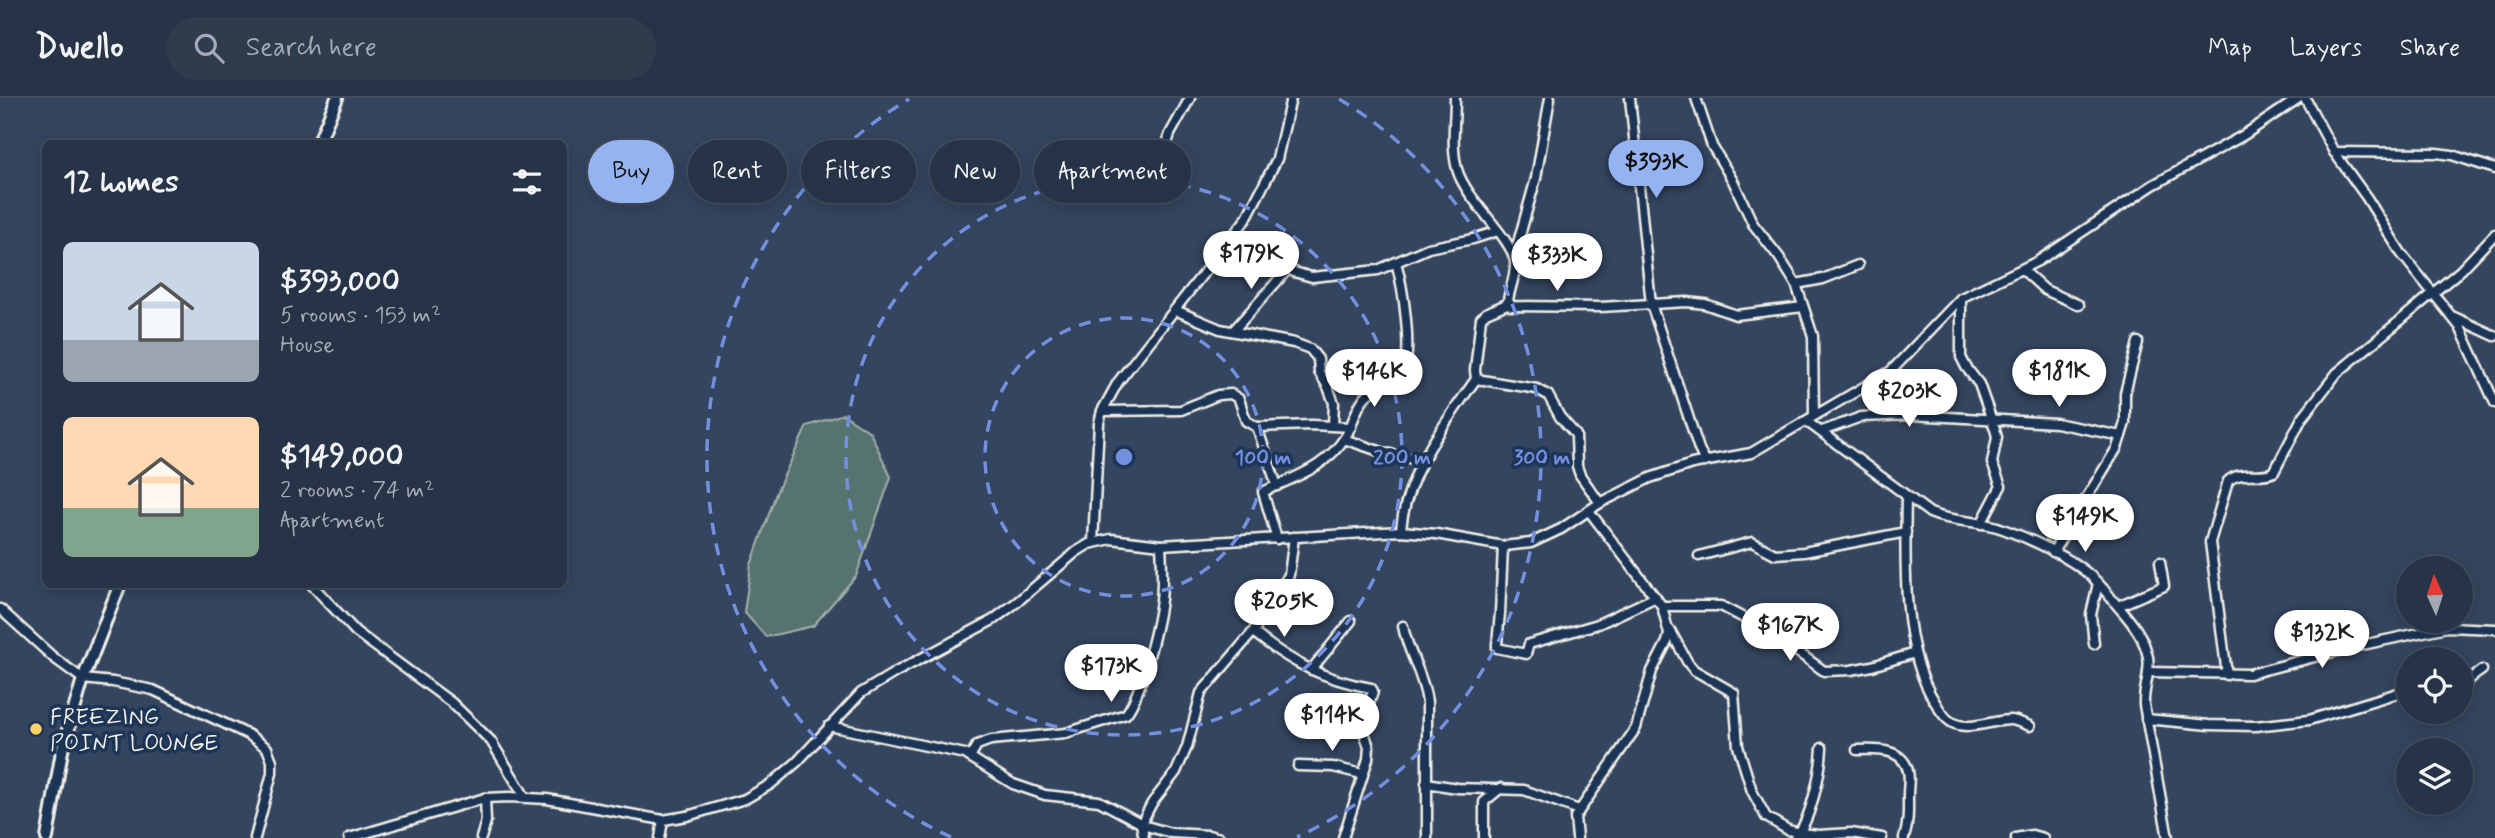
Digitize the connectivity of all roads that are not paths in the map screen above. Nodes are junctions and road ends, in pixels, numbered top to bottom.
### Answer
1 (337, 98) edge
2 (1190, 98) edge
3 (1291, 98) edge
4 (1455, 98) edge
5 (1550, 98) edge
6 (1630, 98) edge
7 (1696, 98) edge
8 (2299, 98) edge
9 (2305, 98) edge
10 (320, 140) edge
11 (1168, 140) edge
12 (2334, 152) junction
13 (2495, 169) edge
14 (1498, 231) junction
15 (2495, 233) edge
16 (1236, 235) junction
17 (1514, 257) junction
18 (1396, 262) junction
19 (1858, 265) dead end
20 (1289, 269) junction
21 (2023, 270) junction
22 (1796, 284) junction
23 (2434, 291) junction
24 (1961, 298) junction
25 (1509, 303) junction
26 (1651, 304) junction
27 (2079, 305) dead end
28 (1803, 307) junction
29 (1175, 310) junction
30 (2454, 317) junction
31 (1233, 331) junction
32 (2495, 337) edge
33 (2138, 342) dead end
34 (1476, 379) junction
35 (2495, 403) edge
36 (1102, 411) junction
37 (1814, 414) junction
38 (1992, 419) junction
39 (1806, 421) junction
40 (1333, 425) junction
41 (1257, 427) junction
42 (1351, 427) junction
43 (1822, 431) junction
44 (2121, 436) junction
45 (1344, 439) junction
46 (1422, 461) junction
47 (1705, 462) junction
48 (1277, 486) junction
49 (1906, 497) junction
50 (1600, 503) junction
51 (1589, 511) junction
52 (1981, 524) junction
53 (1401, 531) junction
54 (1906, 533) junction
55 (1294, 537) junction
56 (1278, 539) junction
57 (1093, 543) junction
58 (1161, 545) junction
59 (1503, 546) junction
60 (2053, 552) junction
61 (1699, 556) dead end
62 (2160, 562) dead end
63 (2098, 583) junction
64 (118, 588) edge
65 (315, 588) edge
66 (1656, 597) junction
67 (1662, 606) junction
68 (2118, 606) junction
69 (0, 609) edge
70 (1351, 621) dead end
71 (1403, 626) dead end
72 (1669, 627) junction
73 (2495, 629) edge
74 (1253, 632) junction
75 (2094, 644) dead end
76 (1915, 653) junction
77 (1311, 670) junction
78 (2482, 670) dead end
79 (2148, 672) junction
80 (2473, 674) edge
81 (2227, 675) junction
82 (83, 679) junction
83 (2396, 694) edge
84 (2146, 719) junction
85 (829, 726) junction
86 (2030, 726) dead end
87 (1822, 748) dead end
88 (1857, 750) dead end
89 (970, 757) junction
90 (1298, 766) dead end
91 (1362, 774) junction
92 (1426, 783) junction
93 (1501, 789) junction
94 (525, 797) junction
95 (485, 798) junction
96 (1579, 810) junction
97 (663, 820) junction
98 (1141, 824) junction
99 (1798, 836) edge
100 (47, 838) edge
101 (255, 838) edge
102 (349, 838) edge
103 (481, 838) edge
104 (660, 838) edge
105 (1144, 838) edge
106 (1218, 838) edge
107 (1343, 838) edge
108 (1427, 838) edge
109 (1484, 838) edge
110 (1577, 838) edge
111 (1882, 838) edge
112 (1906, 838) edge
113 (2016, 838) edge
114 (2043, 838) edge
115 (2168, 838) edge

1 - 10 main road
2 - 11 street
3 - 16 street
4 - 14 street
5 - 17 street
6 - 26 street
7 - 22 street
8 - 21 street
9 - 12 street
12 - 13 street
12 - 23 street
14 - 17 street
14 - 18 street
15 - 23 street
16 - 20 street
16 - 29 street
17 - 25 street
18 - 20 street
18 - 42 street
19 - 22 street
20 - 31 street
21 - 24 street
21 - 27 street
22 - 28 street
23 - 30 street
23 - 81 street
24 - 37 street
24 - 38 street
25 - 26 street
25 - 34 street
26 - 28 street
26 - 47 street
28 - 37 street
29 - 31 street
29 - 36 street
30 - 32 street
30 - 35 street
31 - 40 street
33 - 44 street
34 - 46 street
34 - 50 street
36 - 41 street
36 - 57 street
37 - 39 street
38 - 43 street
38 - 44 street
38 - 52 street
39 - 43 street
39 - 47 street
40 - 41 street
40 - 42 street
41 - 48 street
42 - 45 street
43 - 49 street
44 - 60 street
45 - 46 street
45 - 48 street
46 - 53 street
47 - 50 street
48 - 56 street
49 - 52 street
49 - 54 street
50 - 51 street
51 - 59 street
51 - 66 street
52 - 60 street
53 - 55 street
53 - 59 street
54 - 61 street
54 - 76 street
55 - 56 street
55 - 74 street
56 - 58 street
57 - 58 street
57 - 85 street
58 - 89 street
59 - 66 street
60 - 63 street
62 - 68 street
63 - 68 street
63 - 75 street
64 - 82 main road
65 - 94 street
66 - 67 street
67 - 72 street
67 - 76 street
68 - 79 street
69 - 82 street
70 - 77 street
71 - 92 street
72 - 96 street
72 - 99 street
73 - 81 street
74 - 77 street
74 - 98 street
76 - 86 street
77 - 91 street
78 - 80 street
79 - 81 street
79 - 84 street
82 - 100 main road
82 - 101 street
83 - 84 street
84 - 115 street
85 - 89 street
85 - 97 street
87 - 99 street
88 - 112 street
89 - 98 street
90 - 91 street
91 - 107 street
92 - 93 street
92 - 108 street
93 - 96 street
93 - 109 street
94 - 95 street
94 - 97 street
95 - 102 street
95 - 103 street
96 - 110 street
97 - 104 street
98 - 105 street
98 - 106 street
99 - 111 street
113 - 114 street

